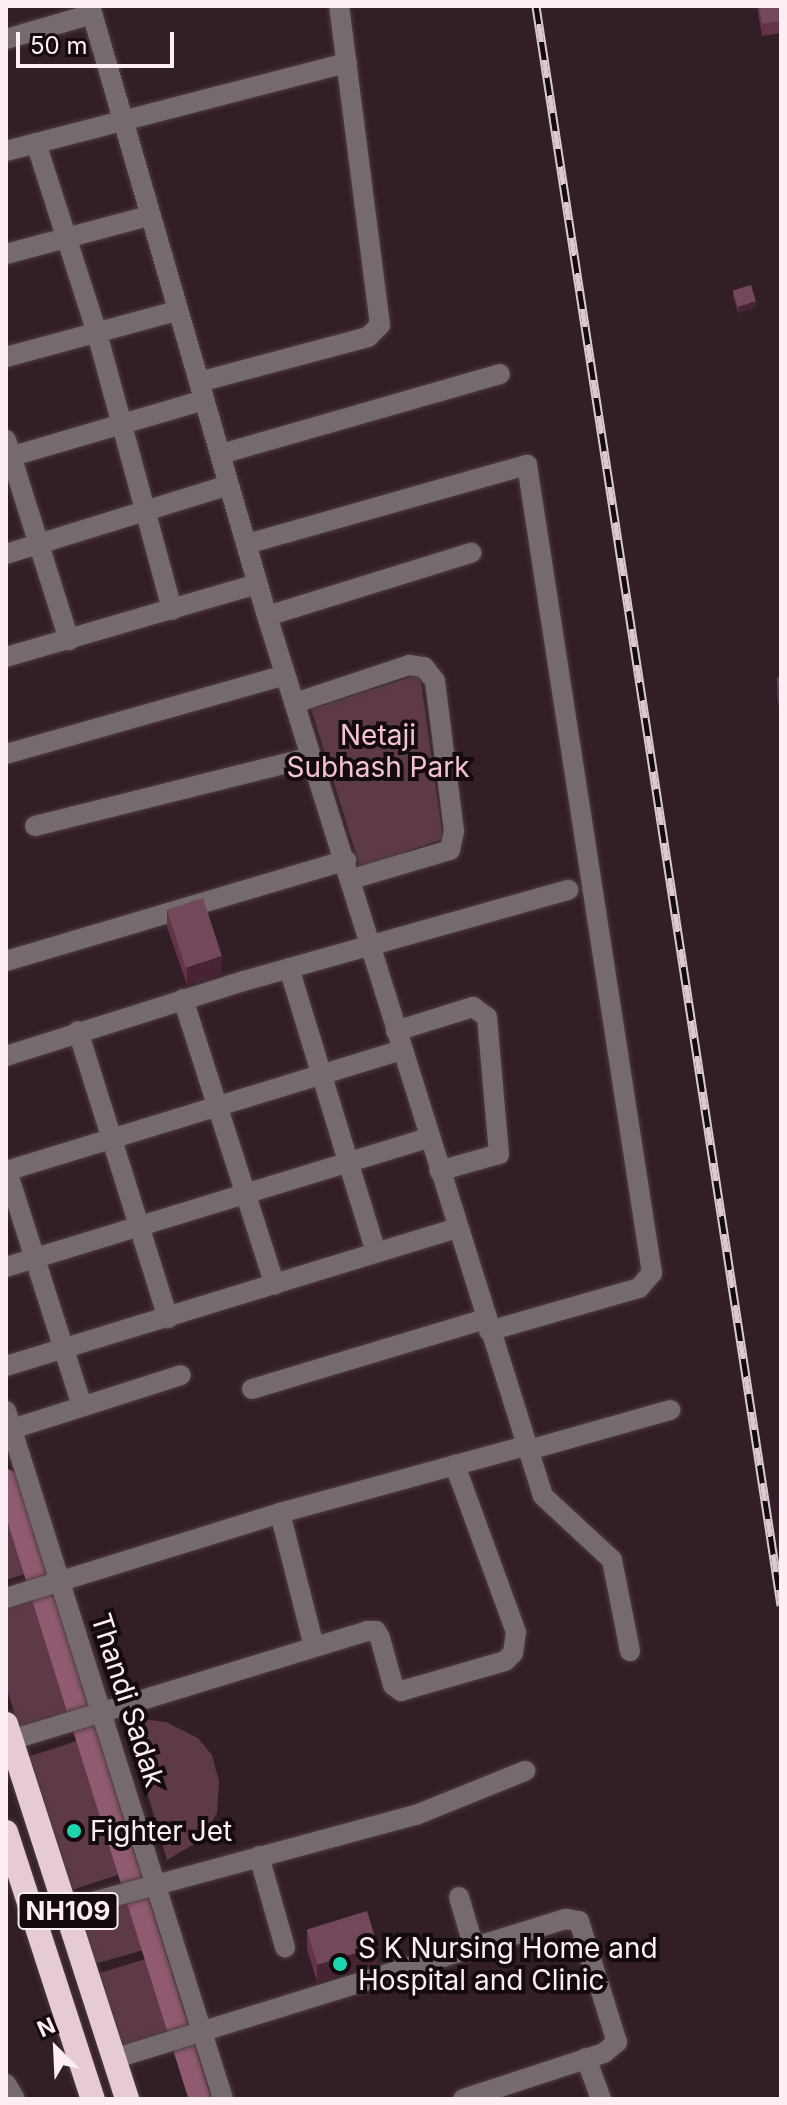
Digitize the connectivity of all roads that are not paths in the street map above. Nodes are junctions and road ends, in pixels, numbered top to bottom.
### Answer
1 (339, 6) edge
2 (91, 10) edge
3 (6, 39) edge
4 (347, 63) junction
5 (121, 121) junction
6 (36, 143) junction
7 (6, 151) edge
8 (149, 216) junction
9 (67, 239) junction
10 (6, 254) edge
11 (177, 311) junction
12 (97, 333) junction
13 (6, 357) edge
14 (500, 374) dead end
15 (202, 391) junction
16 (122, 421) junction
17 (8, 452) edge
18 (221, 454) junction
19 (229, 485) junction
20 (146, 514) junction
21 (247, 544) junction
22 (37, 545) junction
23 (471, 553) dead end
24 (6, 554) edge
25 (258, 584) junction
26 (172, 610) junction
27 (267, 616) junction
28 (69, 640) junction
29 (6, 657) edge
30 (285, 675) junction
31 (295, 703) junction
32 (6, 754) edge
33 (311, 757) junction
34 (35, 826) dead end
35 (349, 870) junction
36 (568, 890) dead end
37 (371, 944) junction
38 (6, 961) edge
39 (289, 968) junction
40 (183, 999) junction
41 (78, 1031) junction
42 (399, 1040) junction
43 (6, 1056) edge
44 (322, 1074) junction
45 (216, 1105) junction
46 (112, 1137) junction
47 (429, 1138) junction
48 (349, 1163) junction
49 (7, 1171) edge
50 (439, 1171) junction
51 (246, 1196) junction
52 (141, 1228) junction
53 (456, 1228) junction
54 (376, 1253) junction
55 (36, 1258) junction
56 (6, 1267) edge
57 (275, 1285) junction
58 (168, 1318) junction
59 (488, 1325) junction
60 (66, 1348) junction
61 (6, 1366) edge
62 (181, 1375) dead end
63 (252, 1389) dead end
64 (82, 1406) junction
65 (670, 1410) dead end
66 (9, 1420) edge
67 (528, 1448) junction
68 (455, 1465) junction
69 (280, 1513) junction
70 (47, 1584) junction
71 (6, 1598) edge
72 (314, 1646) junction
73 (630, 1651) dead end
74 (90, 1715) junction
75 (9, 1732) edge
76 (525, 1771) dead end
77 (6, 1832) edge
78 (259, 1856) junction
79 (142, 1888) junction
80 (459, 1897) dead end
81 (67, 1909) junction
82 (34, 1919) junction
83 (285, 1947) dead end
84 (474, 1948) junction
85 (188, 2038) junction
86 (586, 2058) junction
87 (113, 2059) junction
88 (6, 2084) edge
89 (15, 2099) edge
90 (93, 2099) edge
91 (127, 2099) edge
92 (223, 2099) edge
93 (463, 2099) edge
94 (601, 2099) edge

1 - 4 street
2 - 3 street
2 - 5 street
4 - 5 street
4 - 15 street
5 - 6 street
5 - 8 street
6 - 7 street
6 - 9 street
8 - 9 street
8 - 11 street
9 - 10 street
9 - 12 street
11 - 12 street
11 - 15 street
12 - 13 street
12 - 16 street
14 - 18 street
15 - 16 street
15 - 18 street
16 - 17 street
16 - 20 street
17 - 22 street
18 - 19 street
19 - 20 street
19 - 21 street
20 - 22 street
20 - 26 street
21 - 25 street
21 - 59 street
22 - 24 street
22 - 28 street
23 - 27 street
25 - 26 street
25 - 27 street
26 - 28 street
27 - 30 street
28 - 29 street
30 - 31 street
30 - 32 street
31 - 33 street
31 - 35 street
33 - 34 street
33 - 35 street
35 - 37 street
35 - 38 street
36 - 37 street
37 - 39 street
37 - 42 street
39 - 40 street
39 - 44 street
40 - 41 street
40 - 45 street
41 - 43 street
41 - 46 street
42 - 44 street
42 - 47 street
42 - 50 street
44 - 45 street
44 - 48 street
45 - 46 street
45 - 51 street
46 - 49 street
46 - 52 street
47 - 48 street
47 - 50 street
48 - 51 street
48 - 54 street
49 - 55 street
50 - 53 street
51 - 52 street
51 - 57 street
52 - 55 street
52 - 58 street
53 - 54 street
53 - 59 street
54 - 57 street
55 - 56 street
55 - 60 street
57 - 58 street
58 - 60 street
59 - 63 street
59 - 67 street
60 - 61 street
60 - 64 street
62 - 64 street
64 - 66 street
65 - 67 street
66 - 70 street, Thandi Sadak
67 - 68 street
67 - 73 street
68 - 69 street
68 - 72 street
69 - 70 street
69 - 72 street
70 - 71 street
70 - 74 street, Thandi Sadak
72 - 74 street
74 - 75 street
74 - 79 street, Thandi Sadak
75 - 81 highway, NH109
76 - 78 street
77 - 82 highway, NH109
78 - 79 street
78 - 83 street
79 - 81 street
79 - 85 street, Thandi Sadak
80 - 84 street
81 - 82 highway
81 - 87 highway, NH109
82 - 90 highway, NH109
84 - 85 street
84 - 86 street
85 - 87 street
85 - 92 street, Thandi Sadak
86 - 93 street
86 - 94 street
87 - 91 highway, NH109
88 - 89 street

